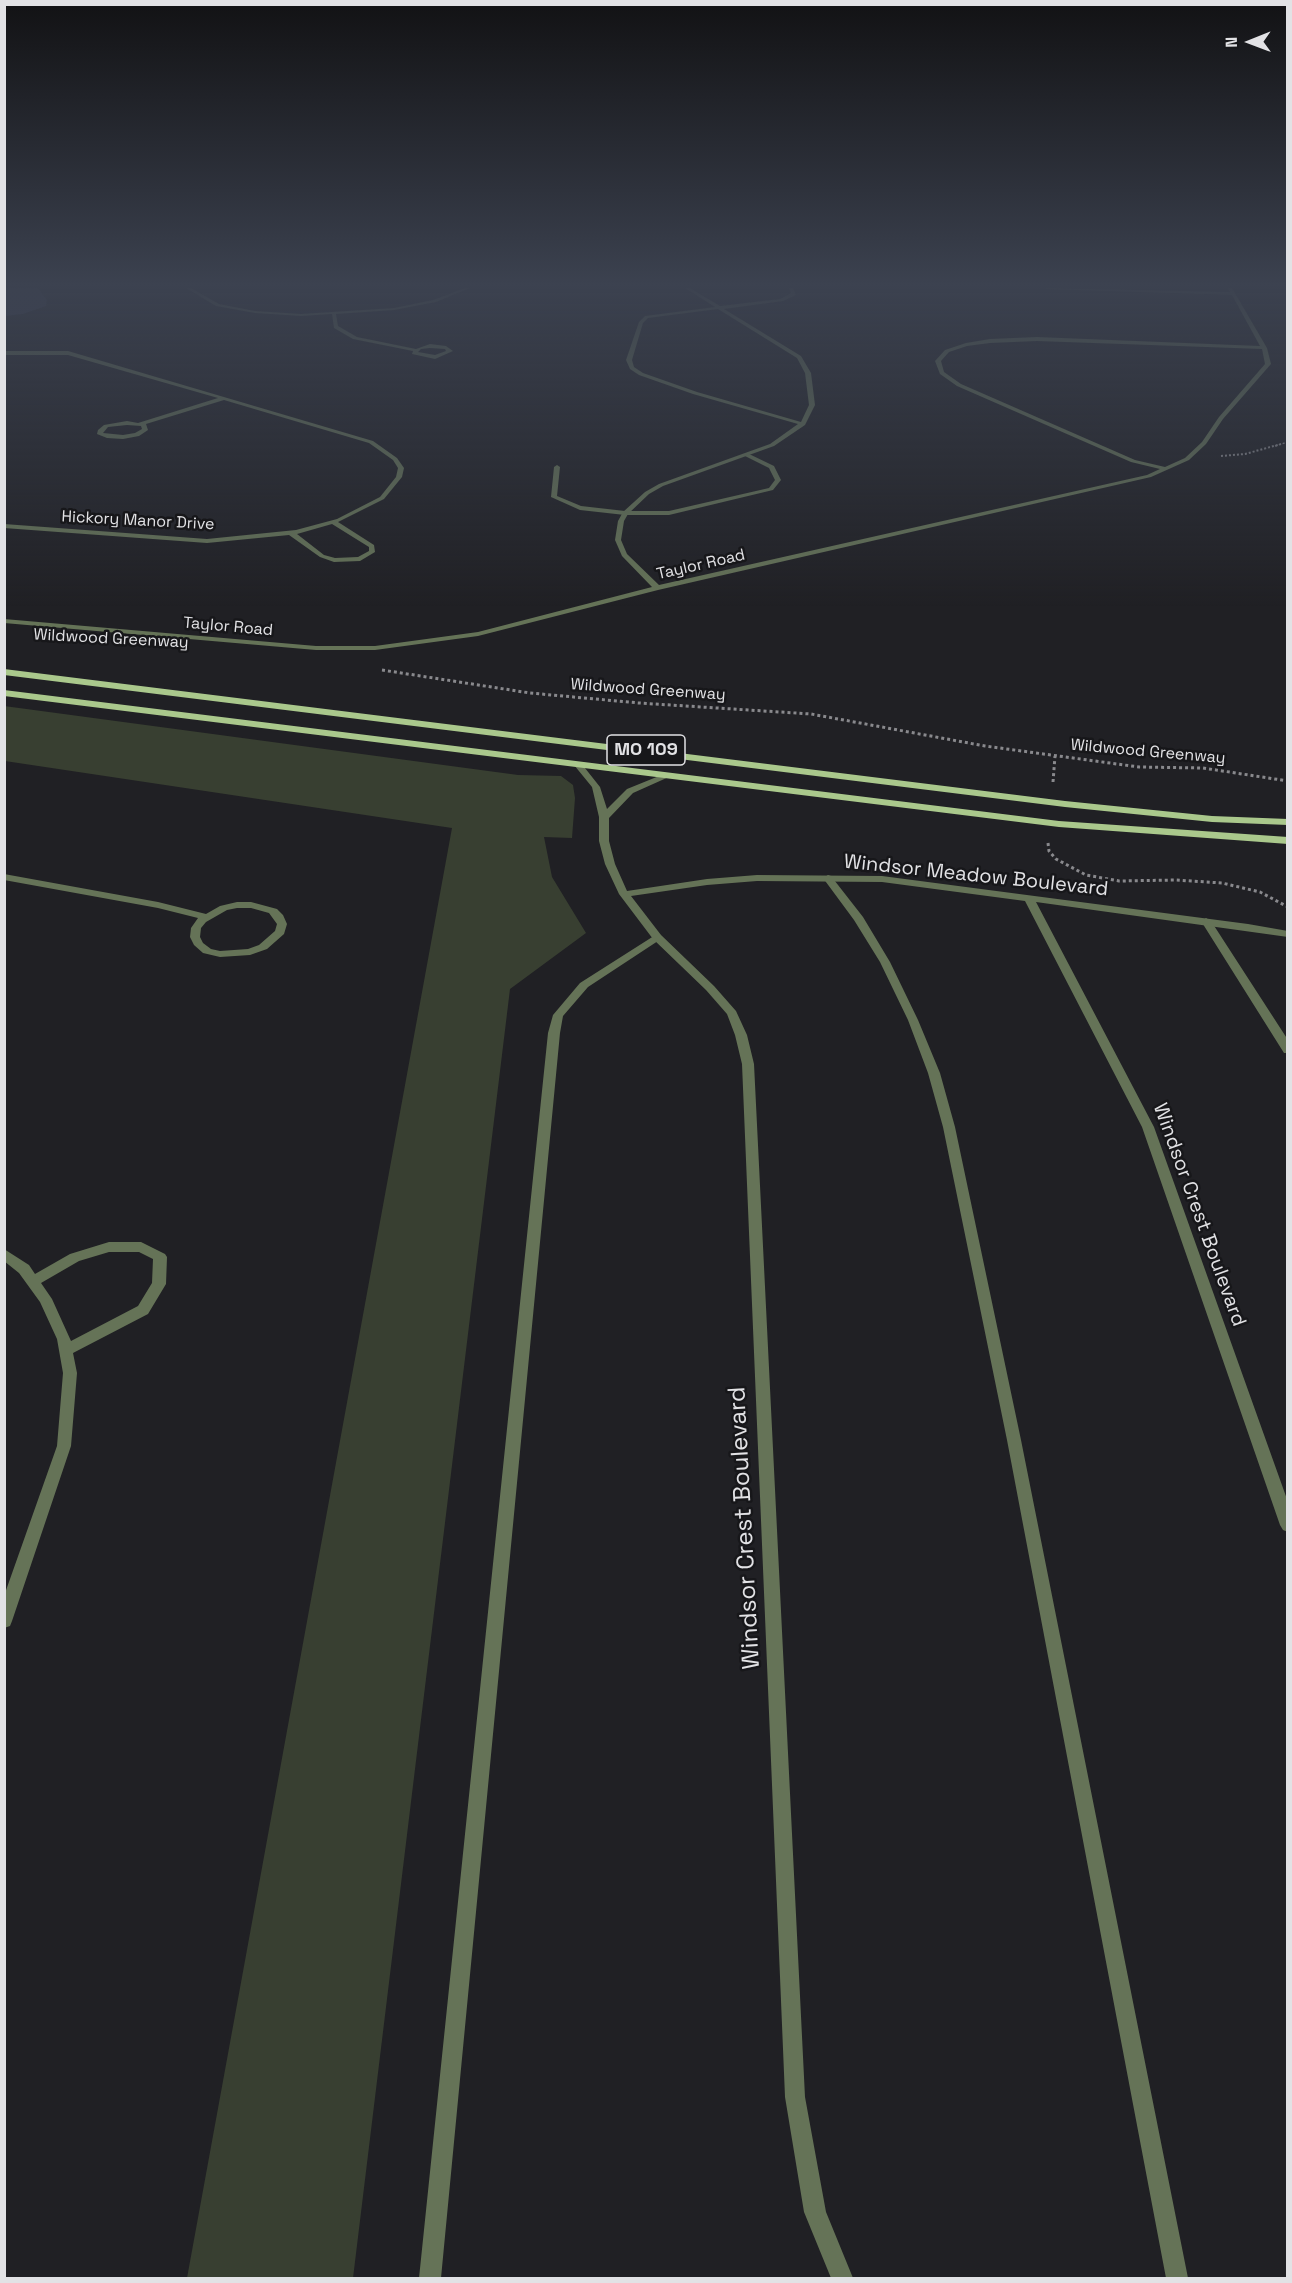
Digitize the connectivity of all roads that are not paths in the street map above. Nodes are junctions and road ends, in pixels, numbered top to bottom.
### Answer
1 (211, 395) edge
2 (701, 395) edge
3 (810, 395) edge
4 (981, 395) edge
5 (1241, 395) edge
6 (223, 398) junction
7 (803, 423) junction
8 (140, 424) junction
9 (747, 455) junction
10 (557, 467) dead end
11 (1169, 469) junction
12 (625, 513) junction
13 (333, 522) junction
14 (4, 526) edge
15 (291, 533) junction
16 (657, 588) junction
17 (4, 621) edge
18 (4, 672) edge
19 (4, 693) edge
20 (578, 765) junction
21 (668, 776) junction
22 (604, 818) junction
23 (1287, 822) edge
24 (1287, 842) edge
25 (4, 877) edge
26 (828, 878) junction
27 (624, 894) junction
28 (1029, 898) junction
29 (206, 917) junction
30 (1206, 921) junction
31 (1287, 934) edge
32 (657, 938) junction
33 (1287, 1050) edge
34 (4, 1254) edge
35 (33, 1281) junction
36 (67, 1350) junction
37 (1287, 1525) edge
38 (4, 1621) edge
39 (430, 2278) edge
40 (842, 2278) edge
41 (1178, 2278) edge

1 - 6 street, Hickory Manor Drive
2 - 7 street
3 - 7 street
4 - 11 street
5 - 11 street, Taylor Road
6 - 8 street
6 - 13 street, Hickory Manor Drive
7 - 9 street
8 - 8 street
9 - 12 street
9 - 12 street
10 - 12 street
11 - 16 street, Taylor Road
12 - 16 street
13 - 15 street, Hickory Manor Drive
13 - 15 street
14 - 15 street, Hickory Manor Drive
16 - 17 street, Taylor Road
18 - 23 main road, MO 109
19 - 20 main road, MO 109
20 - 21 main road, MO 109
20 - 22 street, Windsor Crest Boulevard
21 - 22 street
21 - 24 main road, MO 109
22 - 27 street, Windsor Crest Boulevard
25 - 29 street
26 - 27 street, Windsor Meadow Boulevard
26 - 28 street, Windsor Meadow Boulevard
26 - 41 street
27 - 32 street, Windsor Crest Boulevard
28 - 30 street, Windsor Meadow Boulevard
28 - 37 street, Windsor Crest Boulevard
29 - 29 street
30 - 31 street, Windsor Meadow Boulevard
30 - 33 street
32 - 39 street
32 - 40 street, Windsor Crest Boulevard
34 - 35 street
35 - 36 street
35 - 36 street
36 - 38 street

